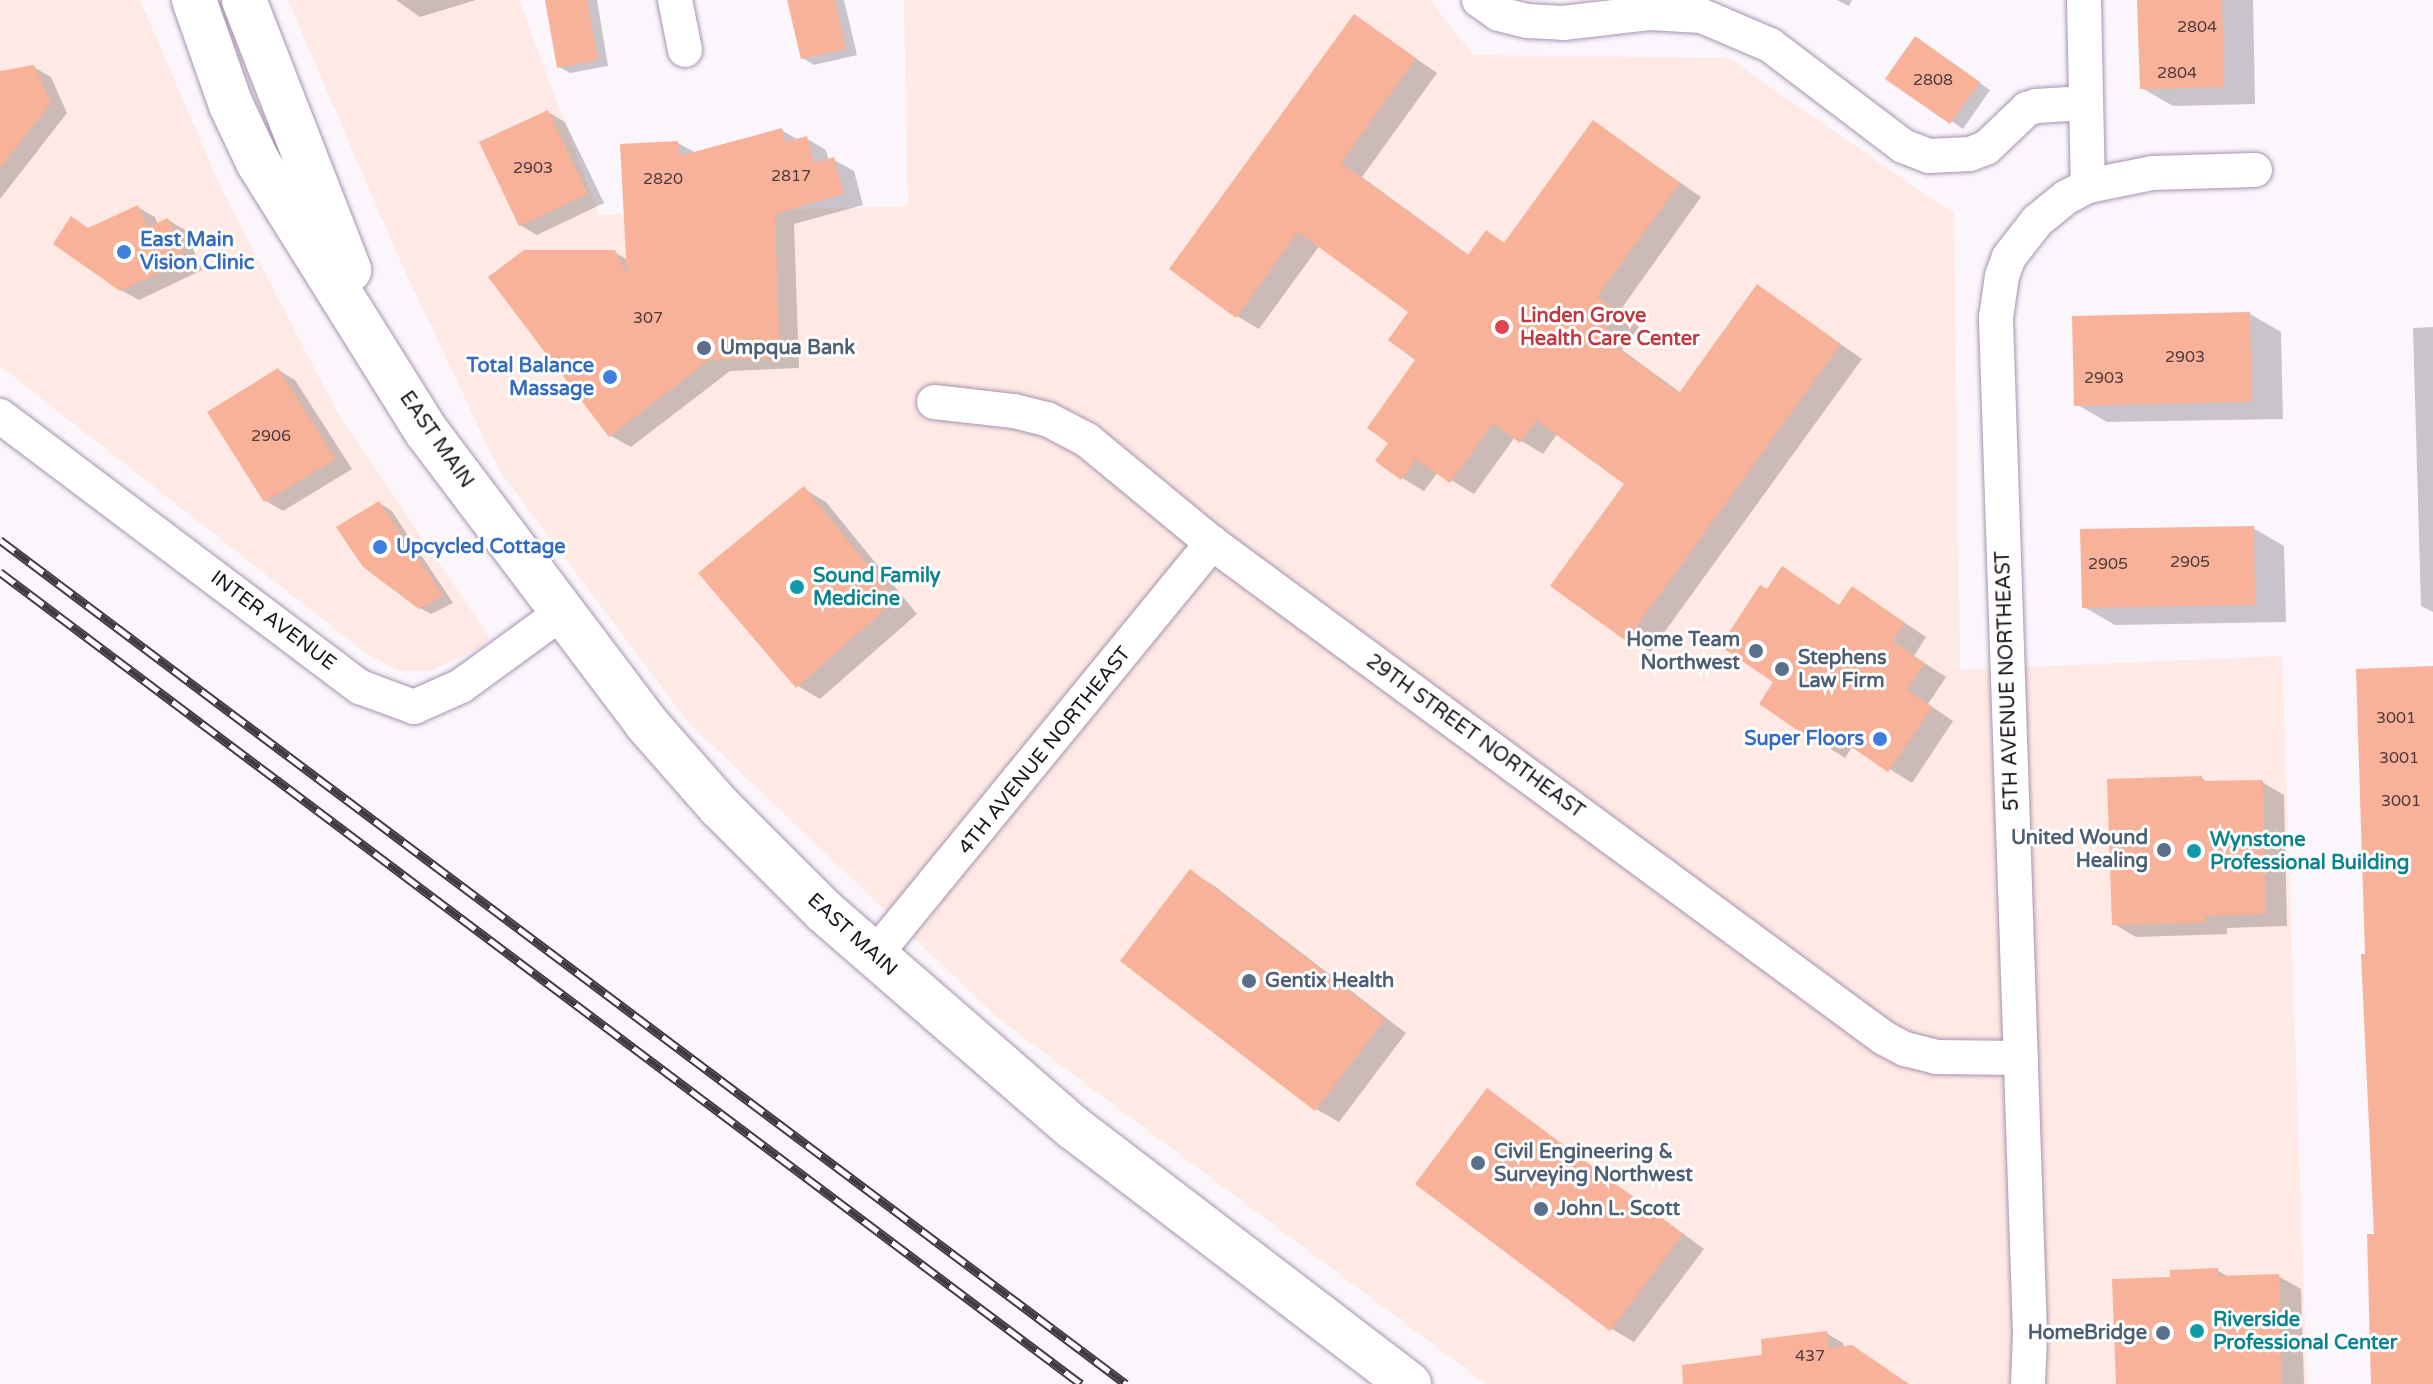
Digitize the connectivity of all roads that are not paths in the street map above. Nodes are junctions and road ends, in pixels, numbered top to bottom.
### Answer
1 (194, 0) edge
2 (246, 0) edge
3 (675, 0) edge
4 (1479, 0) edge
5 (2084, 0) edge
6 (685, 50) dead end
7 (2086, 103) junction
8 (2255, 170) dead end
9 (2088, 186) junction
10 (397, 384) junction
11 (934, 402) dead end
12 (0, 416) edge
13 (1212, 543) junction
14 (561, 613) junction
15 (874, 956) junction
16 (2021, 1058) junction
17 (1409, 1384) edge
18 (2028, 1384) edge

1 - 10 main road, EAST MAIN
2 - 10 main road, EAST MAIN
3 - 6 street
4 - 7 street
5 - 7 street
7 - 9 street
8 - 9 street, 5TH AVENUE NORTHEAST
9 - 16 street, 5TH AVENUE NORTHEAST
10 - 14 main road, EAST MAIN
11 - 13 street, 29TH STREET NORTHEAST
12 - 14 street, INTER AVENUE
13 - 15 street, 4TH AVENUE NORTHEAST
13 - 16 street, 29TH STREET NORTHEAST
14 - 15 main road, EAST MAIN
15 - 17 main road, EAST MAIN
16 - 18 street, 5TH AVENUE NORTHEAST

